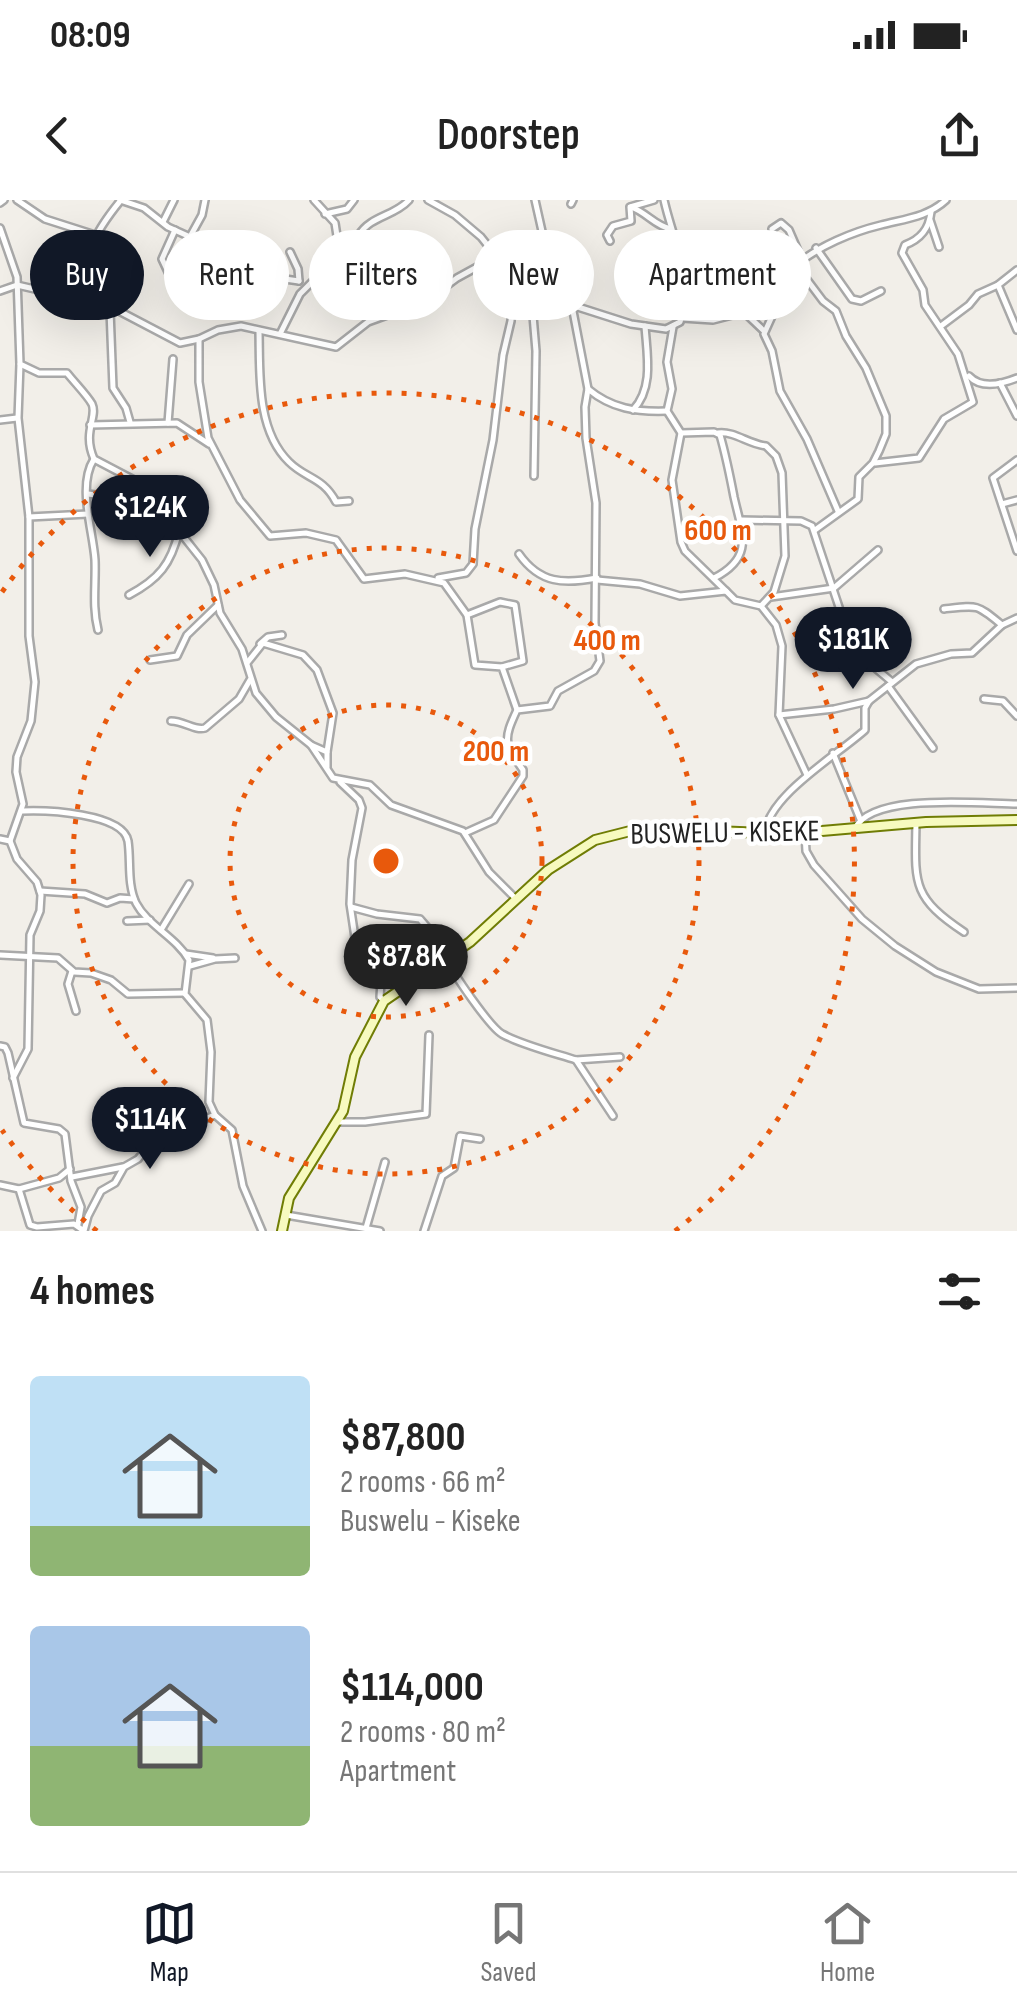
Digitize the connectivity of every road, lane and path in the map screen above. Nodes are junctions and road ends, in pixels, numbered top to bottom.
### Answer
1 (17, 200) edge
2 (121, 200) edge
3 (174, 200) edge
4 (205, 200) edge
5 (314, 200) edge
6 (354, 200) edge
7 (409, 200) edge
8 (428, 200) edge
9 (535, 200) edge
10 (654, 200) edge
11 (664, 200) edge
12 (946, 200) edge
13 (630, 207) junction
14 (325, 214) junction
15 (931, 216) junction
16 (163, 222) junction
17 (0, 228) edge
18 (671, 229) joint
19 (772, 229) dead end
20 (81, 230) edge
21 (99, 230) edge
22 (175, 230) edge
23 (193, 230) edge
24 (542, 230) edge
25 (788, 230) edge
26 (473, 231) edge
27 (610, 241) dead end
28 (816, 248) junction
29 (939, 248) dead end
30 (290, 252) dead end
31 (811, 253) edge
32 (1017, 270) edge
33 (289, 279) edge
34 (299, 281) junction
35 (811, 281) edge
36 (998, 285) junction
37 (17, 286) junction
38 (309, 286) edge
39 (30, 289) edge
40 (0, 291) edge
41 (881, 291) dead end
42 (300, 294) junction
43 (594, 312) edge
44 (110, 320) edge
45 (134, 320) edge
46 (375, 320) edge
47 (509, 320) edge
48 (533, 320) edge
49 (575, 320) edge
50 (680, 320) edge
51 (753, 320) edge
52 (771, 320) edge
53 (645, 326) junction
54 (941, 326) junction
55 (672, 327) junction
56 (764, 330) junction
57 (1017, 330) edge
58 (259, 332) junction
59 (280, 334) junction
60 (199, 339) junction
61 (184, 343) junction
62 (200, 349) junction
63 (173, 359) dead end
64 (20, 364) junction
65 (964, 370) junction
66 (1017, 378) edge
67 (1000, 383) junction
68 (588, 389) junction
69 (632, 410) junction
70 (94, 412) junction
71 (667, 412) junction
72 (1017, 416) edge
73 (18, 418) junction
74 (0, 420) edge
75 (130, 422) junction
76 (168, 423) junction
77 (90, 425) junction
78 (106, 425) junction
79 (207, 431) junction
80 (718, 432) junction
81 (681, 433) junction
82 (198, 436) junction
83 (210, 445) junction
84 (94, 459) junction
85 (1017, 460) edge
86 (874, 464) junction
87 (534, 476) dead end
88 (138, 485) junction
89 (88, 494) junction
90 (1017, 500) edge
91 (349, 501) dead end
92 (1002, 504) junction
93 (838, 511) junction
94 (88, 514) junction
95 (28, 518) junction
96 (741, 520) junction
97 (782, 522) junction
98 (815, 530) junction
99 (180, 540) junction
100 (878, 550) dead end
101 (1017, 551) edge
102 (519, 554) dead end
103 (714, 578) junction
104 (435, 579) junction
105 (597, 579) junction
106 (834, 588) junction
107 (726, 591) junction
108 (129, 594) dead end
109 (770, 597) junction
110 (218, 605) junction
111 (761, 606) junction
112 (944, 609) dead end
113 (466, 615) junction
114 (1017, 618) edge
115 (1002, 625) junction
116 (98, 630) dead end
117 (282, 634) dead end
118 (260, 644) junction
119 (150, 660) dead end
120 (247, 664) junction
121 (502, 667) junction
122 (250, 680) junction
123 (890, 684) junction
124 (984, 699) dead end
125 (868, 700) junction
126 (517, 710) junction
127 (779, 714) junction
128 (1017, 716) edge
129 (172, 721) dead end
130 (310, 745) junction
131 (933, 748) dead end
132 (327, 752) junction
133 (833, 753) junction
134 (326, 770) junction
135 (808, 776) junction
136 (338, 779) junction
137 (1017, 804) edge
138 (22, 811) junction
139 (860, 819) junction
140 (1017, 820) edge
141 (916, 823) junction
142 (855, 829) junction
143 (466, 834) junction
144 (765, 834) junction
145 (805, 834) junction
146 (0, 838) edge
147 (10, 841) junction
148 (189, 884) dead end
149 (40, 892) junction
150 (516, 899) junction
151 (135, 900) junction
152 (350, 907) junction
153 (150, 920) junction
154 (127, 921) dead end
155 (161, 930) junction
156 (964, 932) dead end
157 (0, 954) edge
158 (186, 954) junction
159 (449, 957) junction
160 (32, 958) junction
161 (234, 958) dead end
162 (215, 959) junction
163 (190, 966) junction
164 (72, 970) junction
165 (1017, 988) edge
166 (184, 994) junction
167 (384, 1001) junction
168 (76, 1011) dead end
169 (429, 1034) dead end
170 (0, 1046) edge
171 (620, 1057) dead end
172 (576, 1060) junction
173 (14, 1078) junction
174 (215, 1115) junction
175 (613, 1116) dead end
176 (336, 1122) junction
177 (480, 1140) dead end
178 (385, 1162) dead end
179 (124, 1166) junction
180 (71, 1173) junction
181 (0, 1186) edge
182 (19, 1189) junction
183 (283, 1215) junction
184 (78, 1224) junction
185 (366, 1228) junction
186 (46, 1229) edge
187 (262, 1231) edge
188 (282, 1231) edge
189 (380, 1231) edge
190 (424, 1231) edge

1 - 20 street
2 - 16 street
2 - 21 street
3 - 16 street
4 - 23 street
5 - 14 street
6 - 14 street
7 - 14 street
8 - 26 street
9 - 24 street
10 - 13 street
11 - 18 street
12 - 15 street
13 - 18 street
13 - 27 street
15 - 28 street
15 - 29 street
15 - 54 street
16 - 22 street
17 - 37 street
19 - 25 street
28 - 31 street
28 - 41 street
30 - 34 street
32 - 36 street
33 - 34 street
34 - 42 street
35 - 86 street
36 - 54 street
36 - 57 street
37 - 39 street
37 - 40 street
37 - 64 street
38 - 42 street
42 - 59 street
43 - 53 street
44 - 75 street
45 - 61 street
46 - 59 street
47 - 104 street
48 - 87 street
49 - 68 street
50 - 55 street
51 - 56 street
52 - 56 street
53 - 55 street
53 - 69 street
54 - 65 street
55 - 71 street
56 - 93 street
58 - 59 street
58 - 60 street
58 - 91 street
60 - 61 street
60 - 62 street
61 - 62 street
62 - 79 street
63 - 76 street
64 - 70 street
64 - 73 street
65 - 67 street
65 - 86 street
66 - 67 street
67 - 72 street
68 - 69 street
68 - 105 street
69 - 71 street
70 - 77 street
70 - 78 street
71 - 81 street
73 - 74 street
73 - 95 street
75 - 76 street
75 - 78 street
76 - 82 street
77 - 78 street
77 - 84 street
79 - 82 street
79 - 83 street
80 - 81 street
80 - 96 street
80 - 97 street
81 - 103 street
82 - 83 street
83 - 104 street
84 - 88 street
84 - 89 street
85 - 92 street
86 - 93 street
88 - 89 street
88 - 99 street
89 - 94 street
90 - 92 street
92 - 101 street
93 - 98 street
94 - 95 street
94 - 116 street
95 - 138 street
96 - 97 street
96 - 103 street
97 - 98 street
97 - 109 street
98 - 106 street
99 - 108 street
99 - 110 street
100 - 106 street
102 - 105 street
103 - 107 street
104 - 113 street
105 - 107 street
105 - 126 street
106 - 109 street
106 - 123 street
107 - 111 street
109 - 111 street
110 - 119 street
110 - 120 street
111 - 127 street
112 - 115 street
113 - 121 street
113 - 121 street
114 - 115 street
115 - 123 street
117 - 118 street
118 - 120 street
118 - 132 street
120 - 122 street
121 - 126 street
122 - 129 street
122 - 130 street
123 - 125 street
123 - 131 street
124 - 128 street
125 - 127 street
125 - 133 street
126 - 143 street
127 - 135 street
130 - 132 street
130 - 134 street
132 - 134 street
133 - 135 street
133 - 139 street
134 - 136 street
135 - 144 street
136 - 143 street
136 - 152 street
137 - 139 street
138 - 147 street
138 - 151 street
139 - 142 street
140 - 141 main road, BUSWELU - KISEKE
141 - 142 main road, BUSWELU - KISEKE
141 - 156 street
142 - 145 main road, BUSWELU - KISEKE
143 - 150 street
144 - 145 main road, BUSWELU - KISEKE
144 - 150 main road, BUSWELU - KISEKE
145 - 165 street
146 - 147 street
147 - 149 street
148 - 155 street
149 - 151 street
149 - 160 street
150 - 159 main road, BUSWELU - KISEKE
151 - 153 street
152 - 159 street
152 - 167 street
153 - 154 street
153 - 155 street
155 - 158 street
157 - 160 street
158 - 162 street
158 - 163 street
159 - 167 main road, BUSWELU - KISEKE
159 - 172 street
160 - 164 street
160 - 173 street
161 - 162 street
162 - 163 street
163 - 166 street
164 - 166 street
164 - 168 street
166 - 174 street
167 - 176 main road, BUSWELU - KISEKE
169 - 176 street
170 - 173 street
171 - 172 street
172 - 175 street
173 - 180 street
174 - 179 street
174 - 187 street
176 - 183 main road, BUSWELU - KISEKE
177 - 190 street
178 - 185 street
179 - 180 street
179 - 184 street
180 - 182 street
180 - 184 street
181 - 182 street
182 - 186 street
183 - 185 street
183 - 188 main road, BUSWELU - KISEKE
184 - 186 street
185 - 189 street

